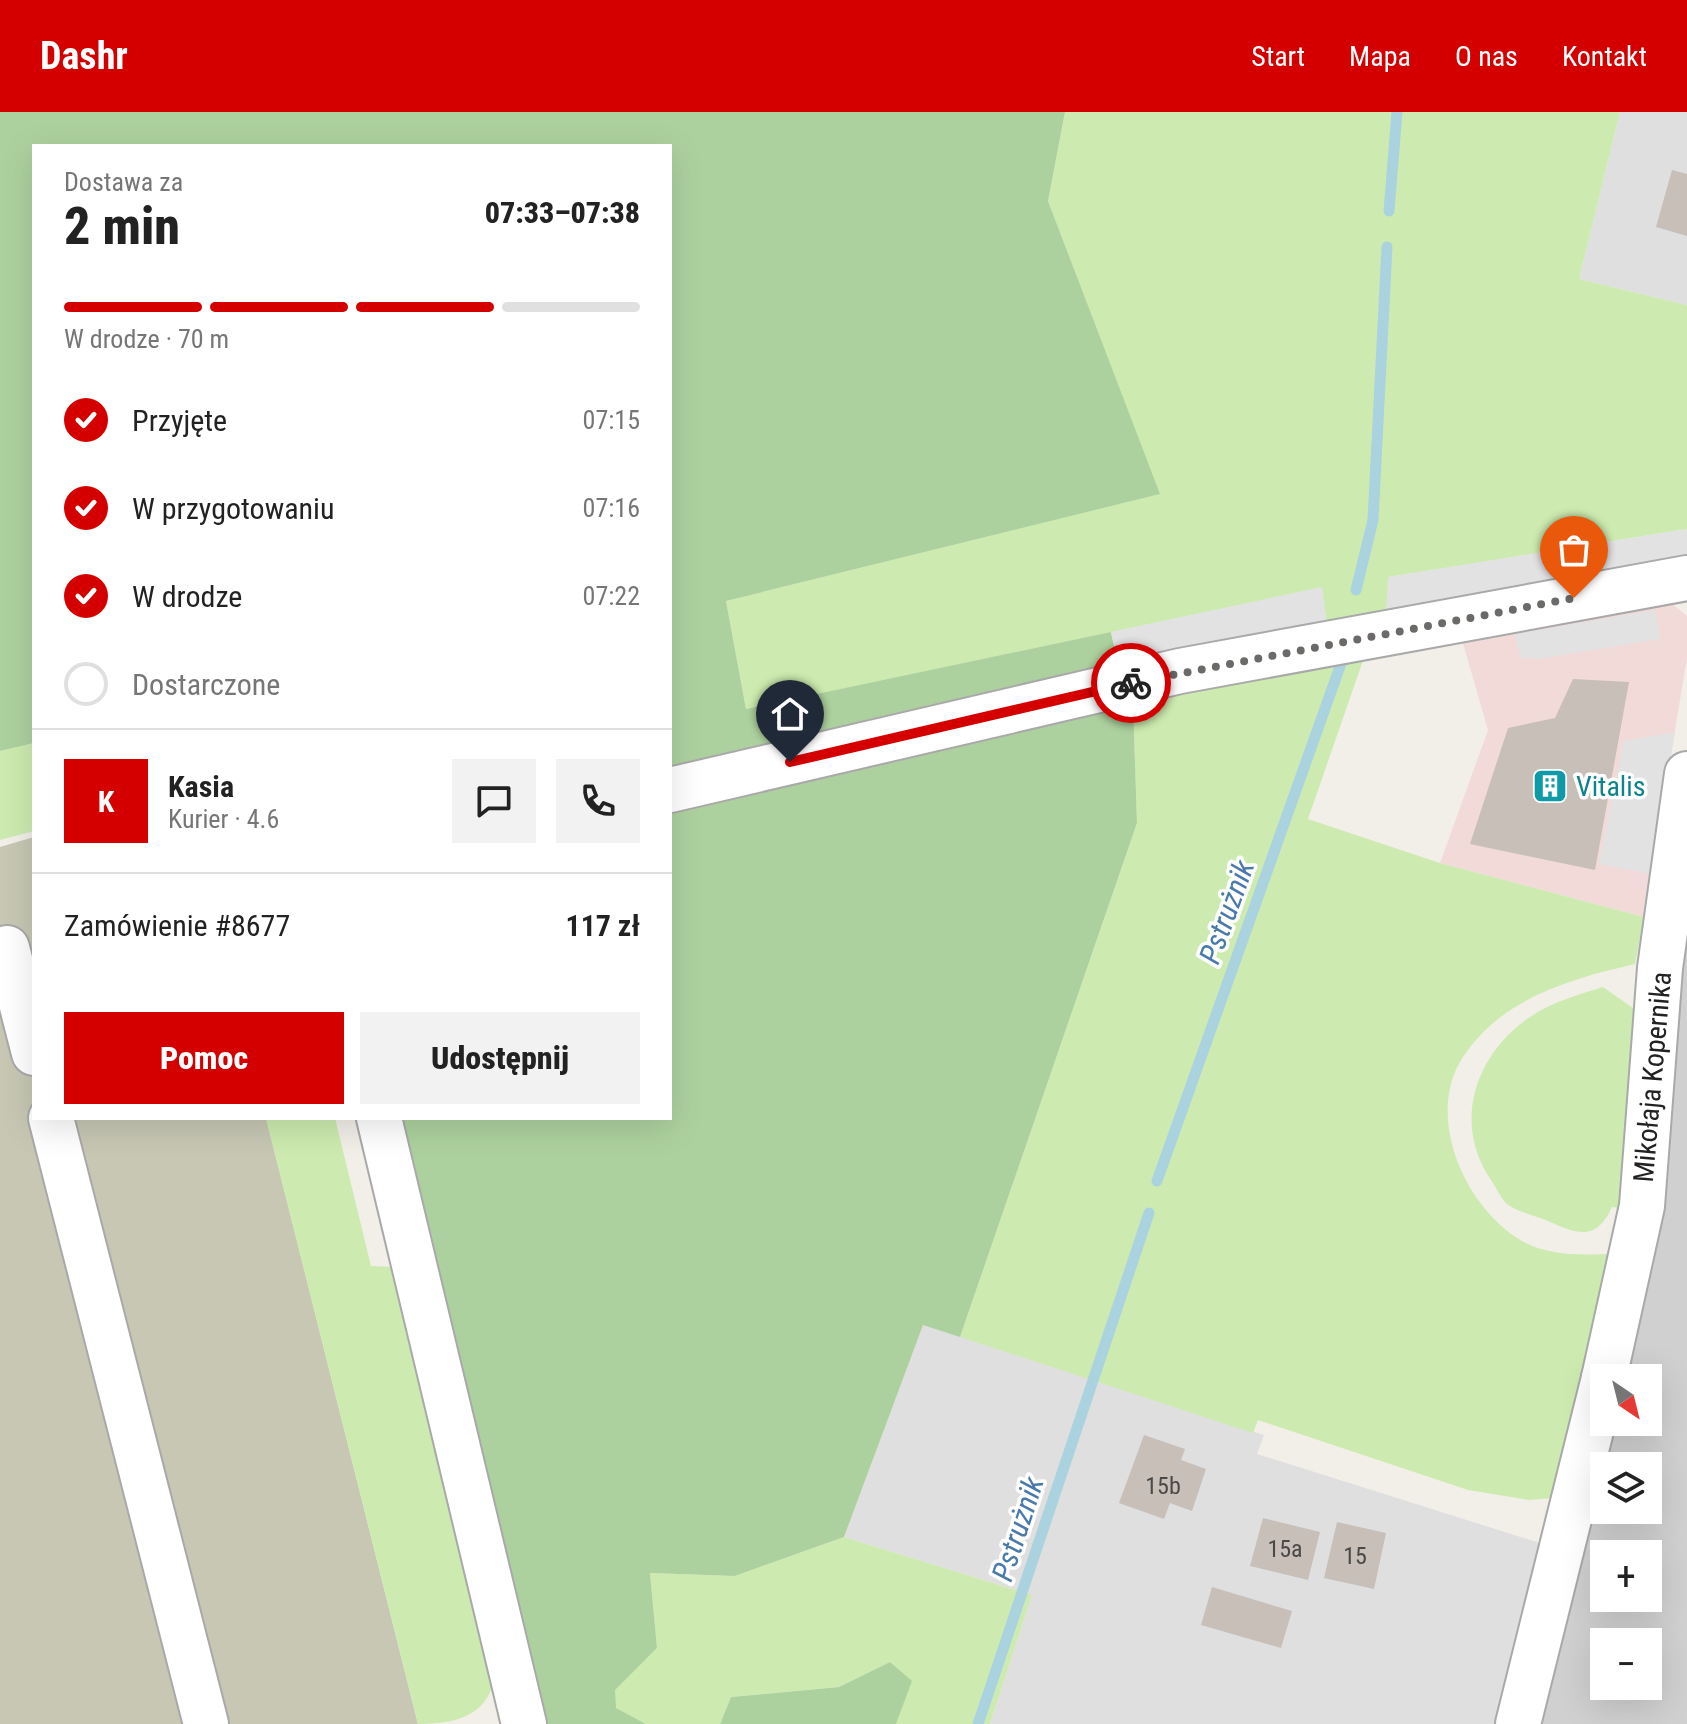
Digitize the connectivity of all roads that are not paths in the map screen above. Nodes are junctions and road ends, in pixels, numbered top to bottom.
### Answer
1 (1687, 578) edge
2 (1687, 774) edge
3 (672, 790) edge
4 (14, 946) edge
5 (32, 1042) edge
6 (52, 1120) edge
7 (379, 1120) edge
8 (1607, 1364) edge
9 (1590, 1434) edge
10 (518, 1723) edge
11 (206, 1724) edge
12 (1518, 1724) edge

1 - 3 street
2 - 8 street, Mikołaja Kopernika
4 - 5 street
6 - 11 street
7 - 10 street
9 - 12 street, Mikołaja Kopernika

